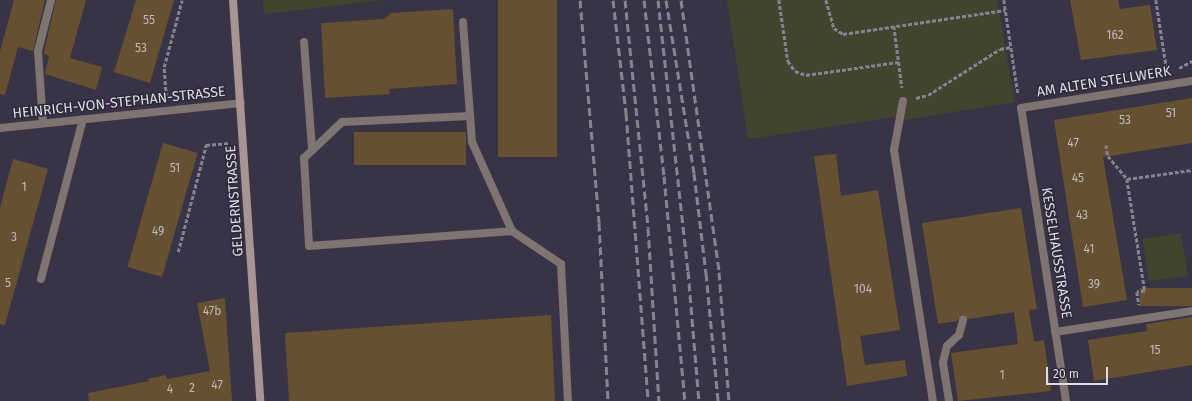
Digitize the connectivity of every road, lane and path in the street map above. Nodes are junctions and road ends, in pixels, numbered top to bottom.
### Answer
1 (51, 0) edge
2 (182, 0) edge
3 (233, 0) edge
4 (779, 0) edge
5 (826, 0) edge
6 (1004, 0) edge
7 (1156, 0) edge
8 (1005, 10) junction
9 (463, 22) dead end
10 (894, 26) junction
11 (304, 42) dead end
12 (1011, 47) junction
13 (898, 62) junction
14 (1192, 81) edge
15 (1169, 84) junction
16 (903, 101) junction
17 (241, 103) junction
18 (1021, 108) junction
19 (167, 111) junction
20 (470, 116) junction
21 (83, 119) junction
22 (43, 123) junction
23 (0, 128) edge
24 (244, 142) junction
25 (1106, 145) dead end
26 (312, 149) junction
27 (1192, 170) edge
28 (1127, 179) junction
29 (512, 231) junction
30 (178, 252) dead end
31 (41, 279) dead end
32 (1192, 311) edge
33 (1141, 319) junction
34 (963, 320) dead end
35 (1055, 332) junction
36 (260, 401) edge
37 (568, 401) edge
38 (933, 401) edge
39 (949, 401) edge
40 (1066, 401) edge

1 - 22 street
2 - 19 path
3 - 17 street, GELDERNSTRASSE
4 - 13 path
5 - 10 path
6 - 8 path
7 - 15 path
8 - 10 path
8 - 12 path
9 - 20 street
10 - 13 path
11 - 26 street
12 - 16 path
12 - 18 path
13 - 16 path
14 - 15 street, AM ALTEN STELLWERK
15 - 18 street, AM ALTEN STELLWERK
16 - 38 street
17 - 19 street, HEINRICH-VON-STEPHAN-STRASSE
17 - 24 street, GELDERNSTRASSE
18 - 35 street, KESSELHAUSSTRASSE
19 - 21 street, HEINRICH-VON-STEPHAN-STRASSE
20 - 26 street
20 - 29 street
21 - 22 street, HEINRICH-VON-STEPHAN-STRASSE
21 - 31 street
22 - 23 street, HEINRICH-VON-STEPHAN-STRASSE
24 - 30 path
24 - 36 street, GELDERNSTRASSE
25 - 28 path
26 - 29 street
27 - 28 path
28 - 33 path
29 - 37 street
32 - 33 street
33 - 35 street
34 - 39 street
35 - 40 street, KESSELHAUSSTRASSE

